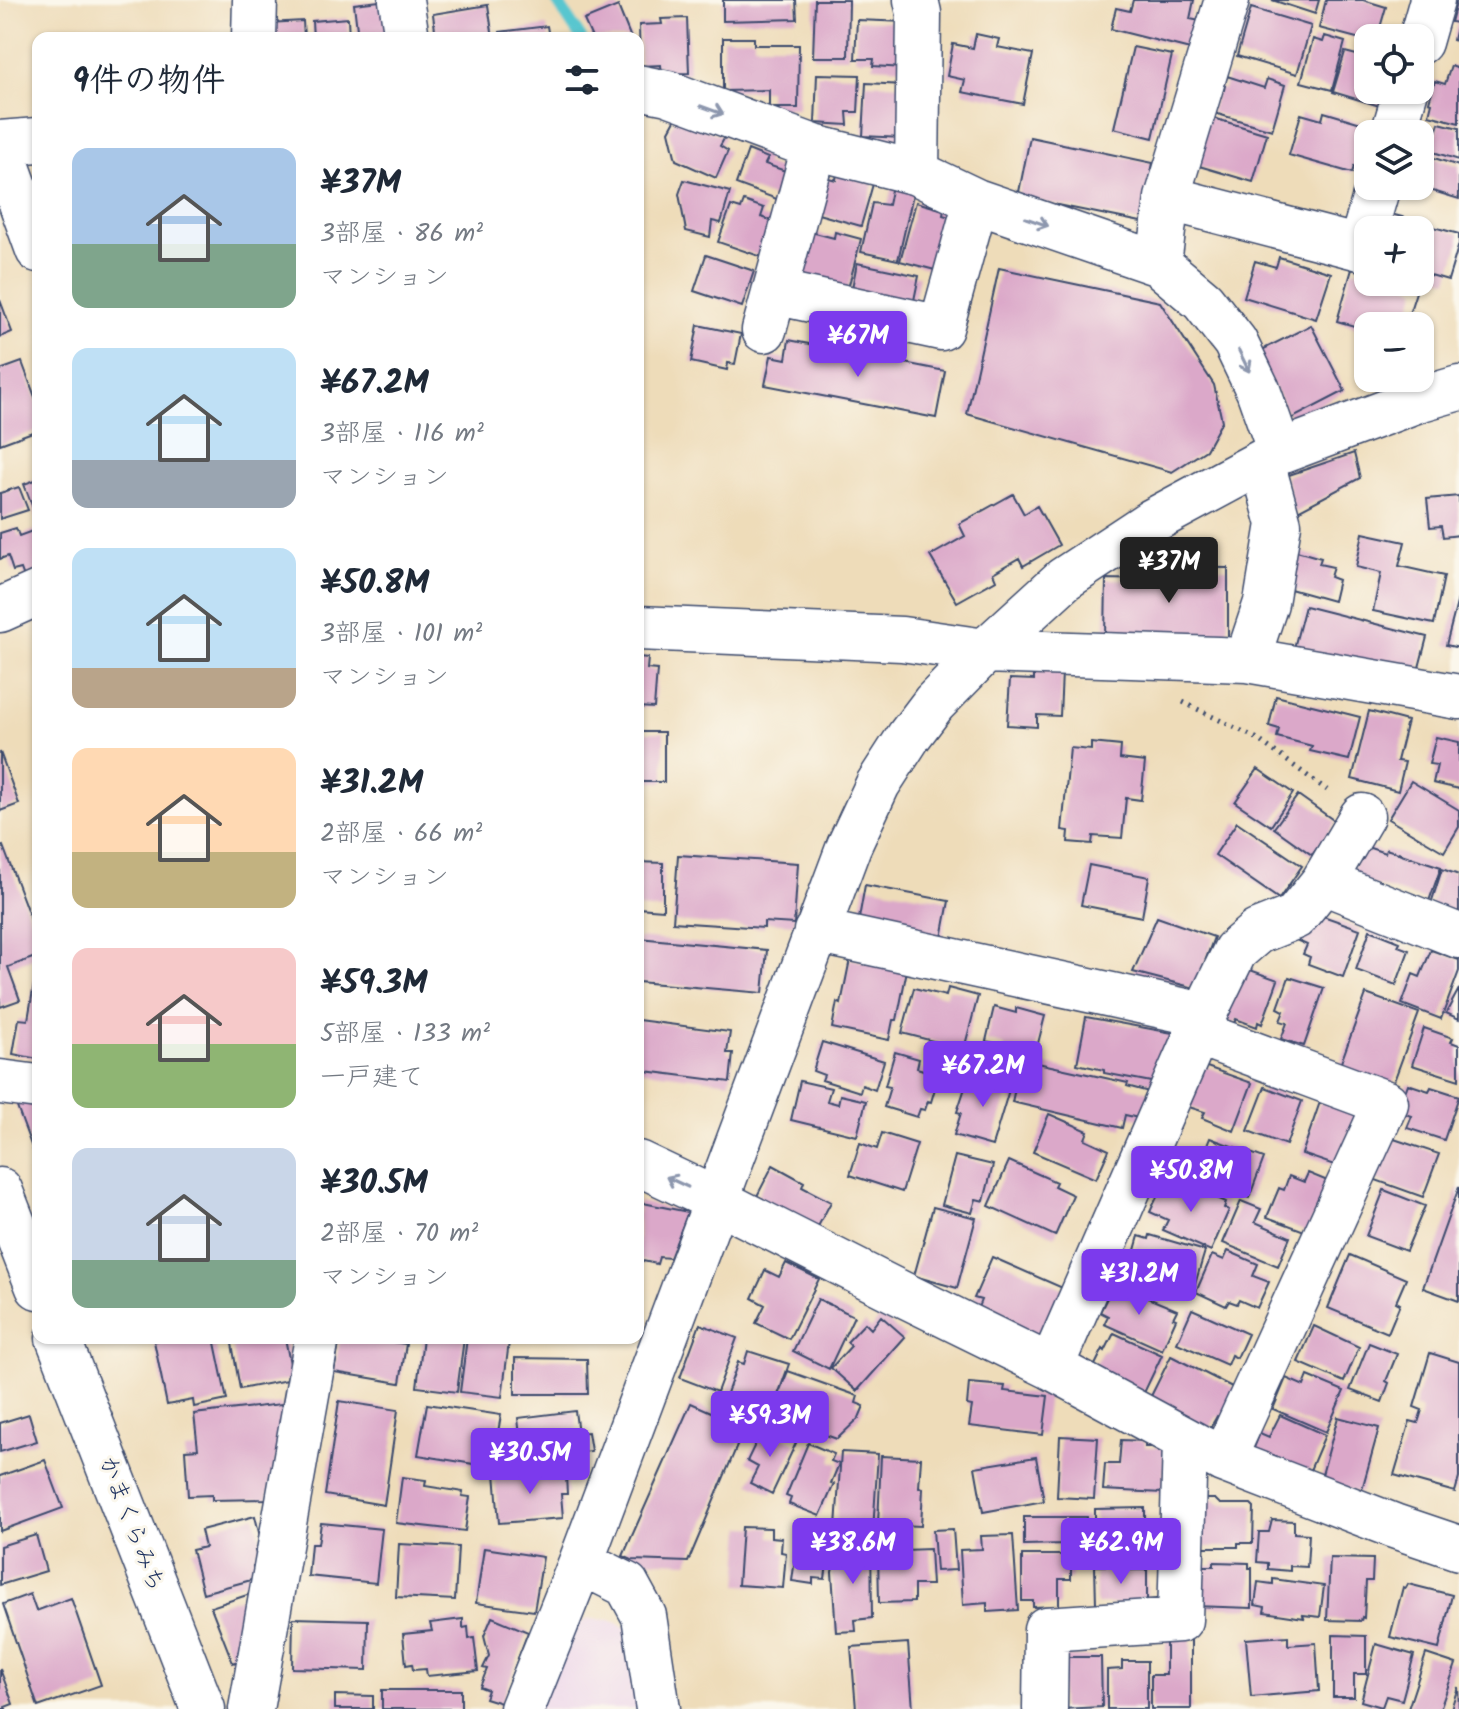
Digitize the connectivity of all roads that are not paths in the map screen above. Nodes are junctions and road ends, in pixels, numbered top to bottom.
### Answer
1 (255, 0) edge
2 (401, 0) edge
3 (916, 0) edge
4 (1227, 0) edge
5 (1432, 0) edge
6 (1425, 24) edge
7 (254, 32) edge
8 (406, 32) edge
9 (644, 88) edge
10 (32, 141) edge
11 (0, 144) edge
12 (814, 147) junction
13 (917, 173) junction
14 (1167, 198) junction
15 (1374, 200) edge
16 (976, 201) junction
17 (32, 233) edge
18 (1159, 264) junction
19 (1459, 388) edge
20 (1271, 457) junction
21 (32, 596) edge
22 (0, 610) edge
23 (644, 628) edge
24 (985, 651) junction
25 (1247, 660) junction
26 (1459, 697) edge
27 (1362, 816) road end
28 (1323, 882) junction
29 (816, 931) junction
30 (1459, 936) edge
31 (1200, 1024) junction
32 (0, 1082) edge
33 (32, 1086) edge
34 (644, 1166) edge
35 (0, 1190) edge
36 (716, 1200) junction
37 (32, 1272) edge
38 (60, 1344) edge
39 (316, 1344) edge
40 (1051, 1367) junction
41 (1204, 1450) junction
42 (1459, 1548) edge
43 (581, 1562) junction
44 (203, 1709) edge
45 (251, 1709) edge
46 (522, 1709) edge
47 (658, 1709) edge
48 (1045, 1709) edge

1 - 7 street
2 - 8 street
3 - 13 street
4 - 14 street
5 - 6 street
9 -> 12 street
10 - 11 street
11 - 17 street
12 - 13 street
12 - 16 street
13 - 16 street
14 - 15 street
14 - 18 street
16 -> 18 street
18 -> 20 street
19 - 20 street
20 - 24 street
20 - 25 street
21 - 22 street
23 - 24 street
24 - 25 street
24 - 29 street
25 - 26 street
27 - 28 street
28 - 30 street
28 - 31 street
29 - 31 street
29 - 36 street
31 - 40 street
31 - 41 street
32 - 33 street
36 -> 34 street
35 - 37 street
36 - 40 street
36 - 43 street
38 - 44 street, かまくらみち
39 - 45 street
40 - 41 street
41 - 42 street
41 - 48 street
43 - 46 street
43 - 47 street

